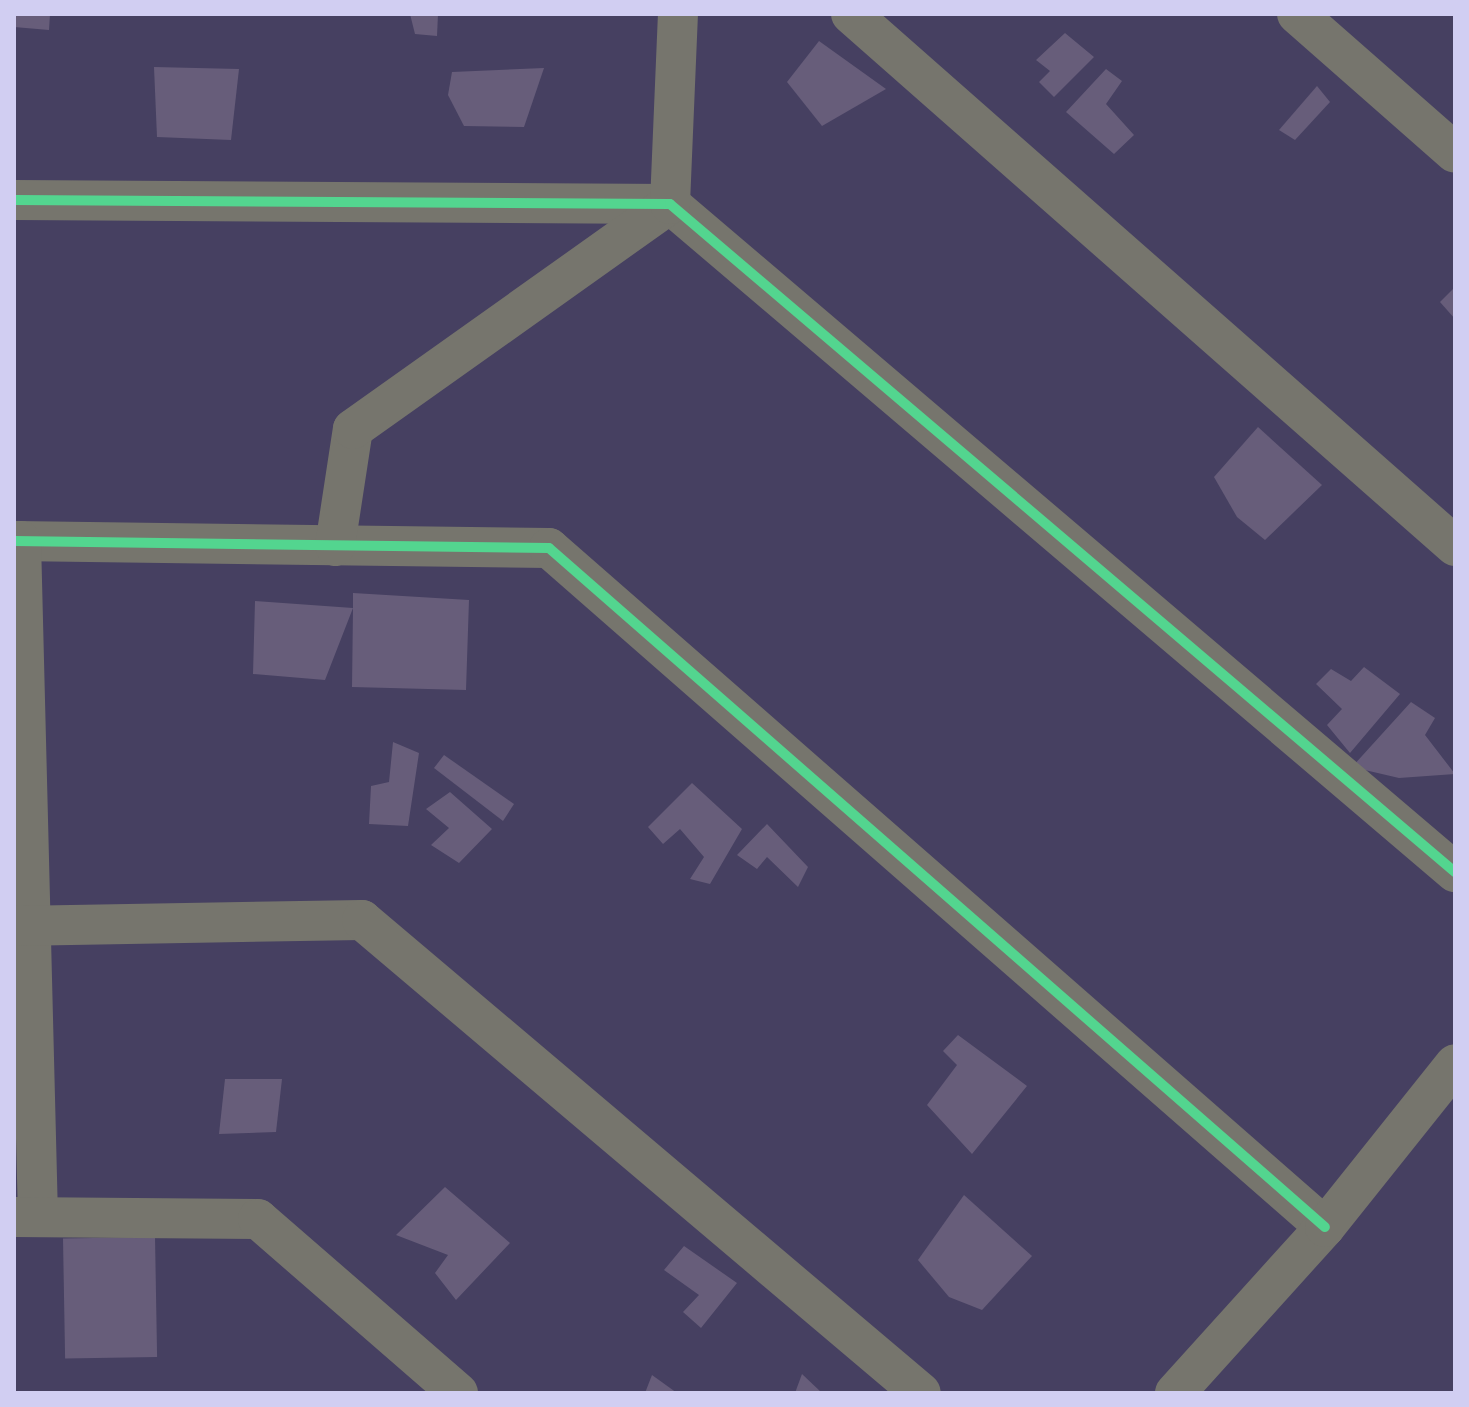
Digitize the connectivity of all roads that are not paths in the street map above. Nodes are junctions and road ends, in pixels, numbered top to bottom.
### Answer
1 (678, 14) edge
2 (851, 14) edge
3 (1297, 14) edge
4 (1455, 153) edge
5 (14, 200) edge
6 (670, 204) junction
7 (17, 541) edge
8 (335, 546) junction
9 (1455, 546) edge
10 (1455, 872) edge
11 (22, 926) edge
12 (1455, 1064) edge
13 (26, 1217) edge
14 (1325, 1227) junction
15 (458, 1393) edge
16 (921, 1393) edge
17 (1175, 1393) edge

1 - 6 street
2 - 9 street
3 - 4 street
5 - 6 street
6 - 8 street
6 - 10 street
7 - 8 street
7 - 11 street
8 - 14 street
11 - 13 street
11 - 16 street
12 - 14 street
13 - 15 street
14 - 17 street

